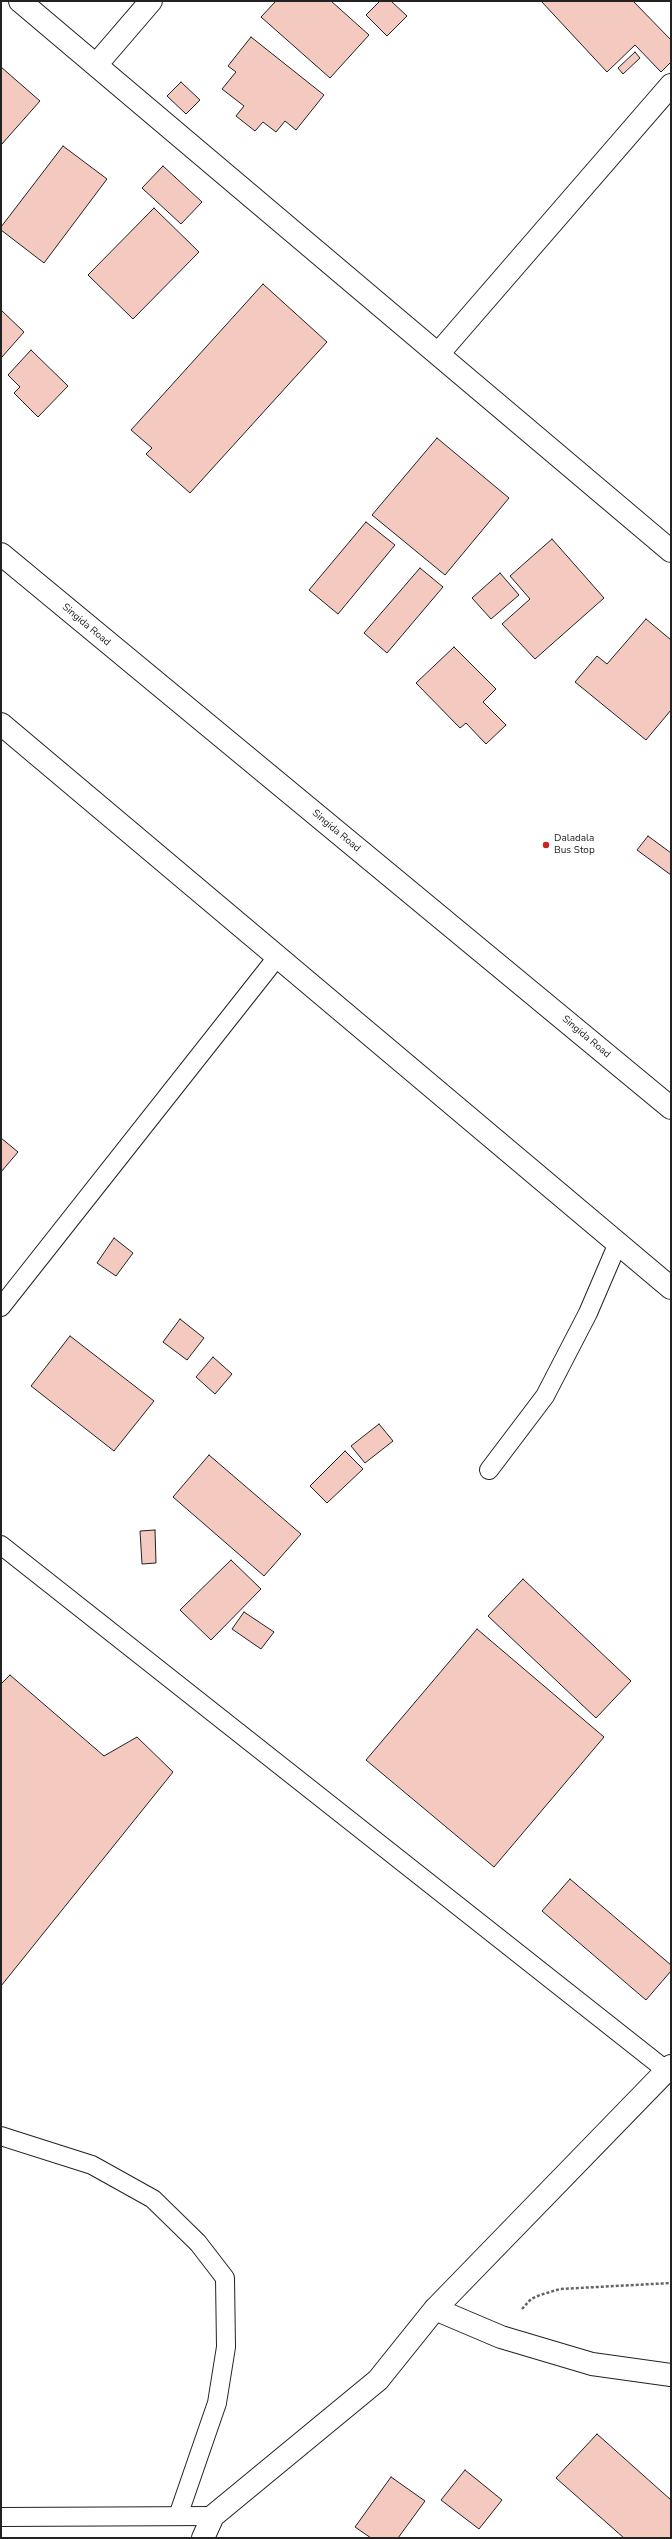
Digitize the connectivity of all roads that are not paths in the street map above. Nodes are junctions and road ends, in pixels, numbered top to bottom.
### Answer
1 (20, 1) edge
2 (151, 1) edge
3 (96, 65) junction
4 (671, 85) edge
5 (438, 354) junction
6 (671, 552) edge
7 (1, 554) edge
8 (1, 724) edge
9 (278, 956) junction
10 (671, 1108) edge
11 (618, 1243) junction
12 (671, 1288) edge
13 (1, 1307) edge
14 (489, 1470) dead end
15 (1, 1546) edge
16 (669, 2069) edge
17 (1, 2136) edge
18 (435, 2309) junction
19 (671, 2375) edge
20 (178, 2516) junction
21 (213, 2516) junction
22 (1, 2517) edge
23 (203, 2538) edge

1 - 3 main road
2 - 3 main road
3 - 5 main road
4 - 5 main road
5 - 6 main road
7 - 10 main road, Singida Road
8 - 9 main road
9 - 11 main road
9 - 13 lane
11 - 12 main road
11 - 14 lane
15 - 16 lane
16 - 18 main road
17 - 20 lane
18 - 19 main road
18 - 21 main road
20 - 21 lane
20 - 22 lane
21 - 23 main road

